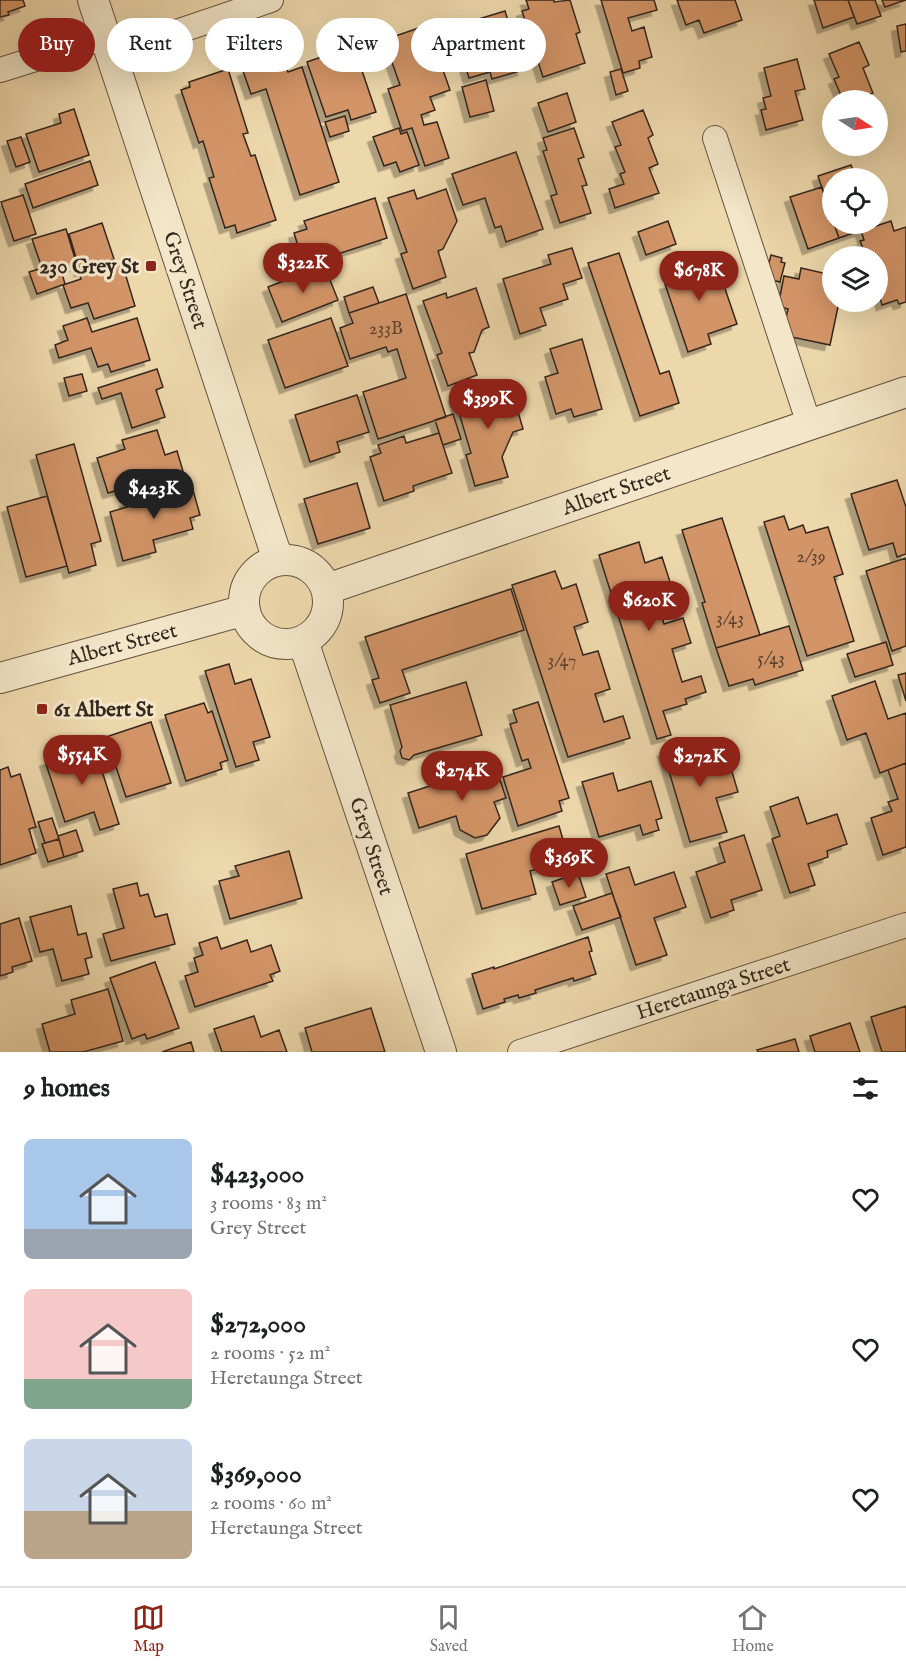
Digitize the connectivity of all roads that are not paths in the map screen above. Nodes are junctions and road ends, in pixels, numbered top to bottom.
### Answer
1 (93, 0) edge
2 (271, 0) edge
3 (193, 22) edge
4 (107, 43) edge
5 (107, 46) edge
6 (0, 70) edge
7 (117, 72) edge
8 (715, 138) dead end
9 (906, 393) edge
10 (809, 424) junction
11 (280, 560) junction
12 (327, 589) junction
13 (245, 610) junction
14 (303, 641) junction
15 (0, 678) edge
16 (906, 925) edge
17 (441, 1052) edge
18 (520, 1052) edge

1 - 4 street, Grey Street
2 - 3 street
5 - 6 street
7 - 11 street, Grey Street
8 - 10 street
9 - 10 street, Albert Street
10 - 12 street, Albert Street
11 - 12 street
11 - 13 street
12 - 14 street
13 - 14 street
13 - 15 street, Albert Street
14 - 17 street, Grey Street
16 - 18 street, Heretaunga Street

